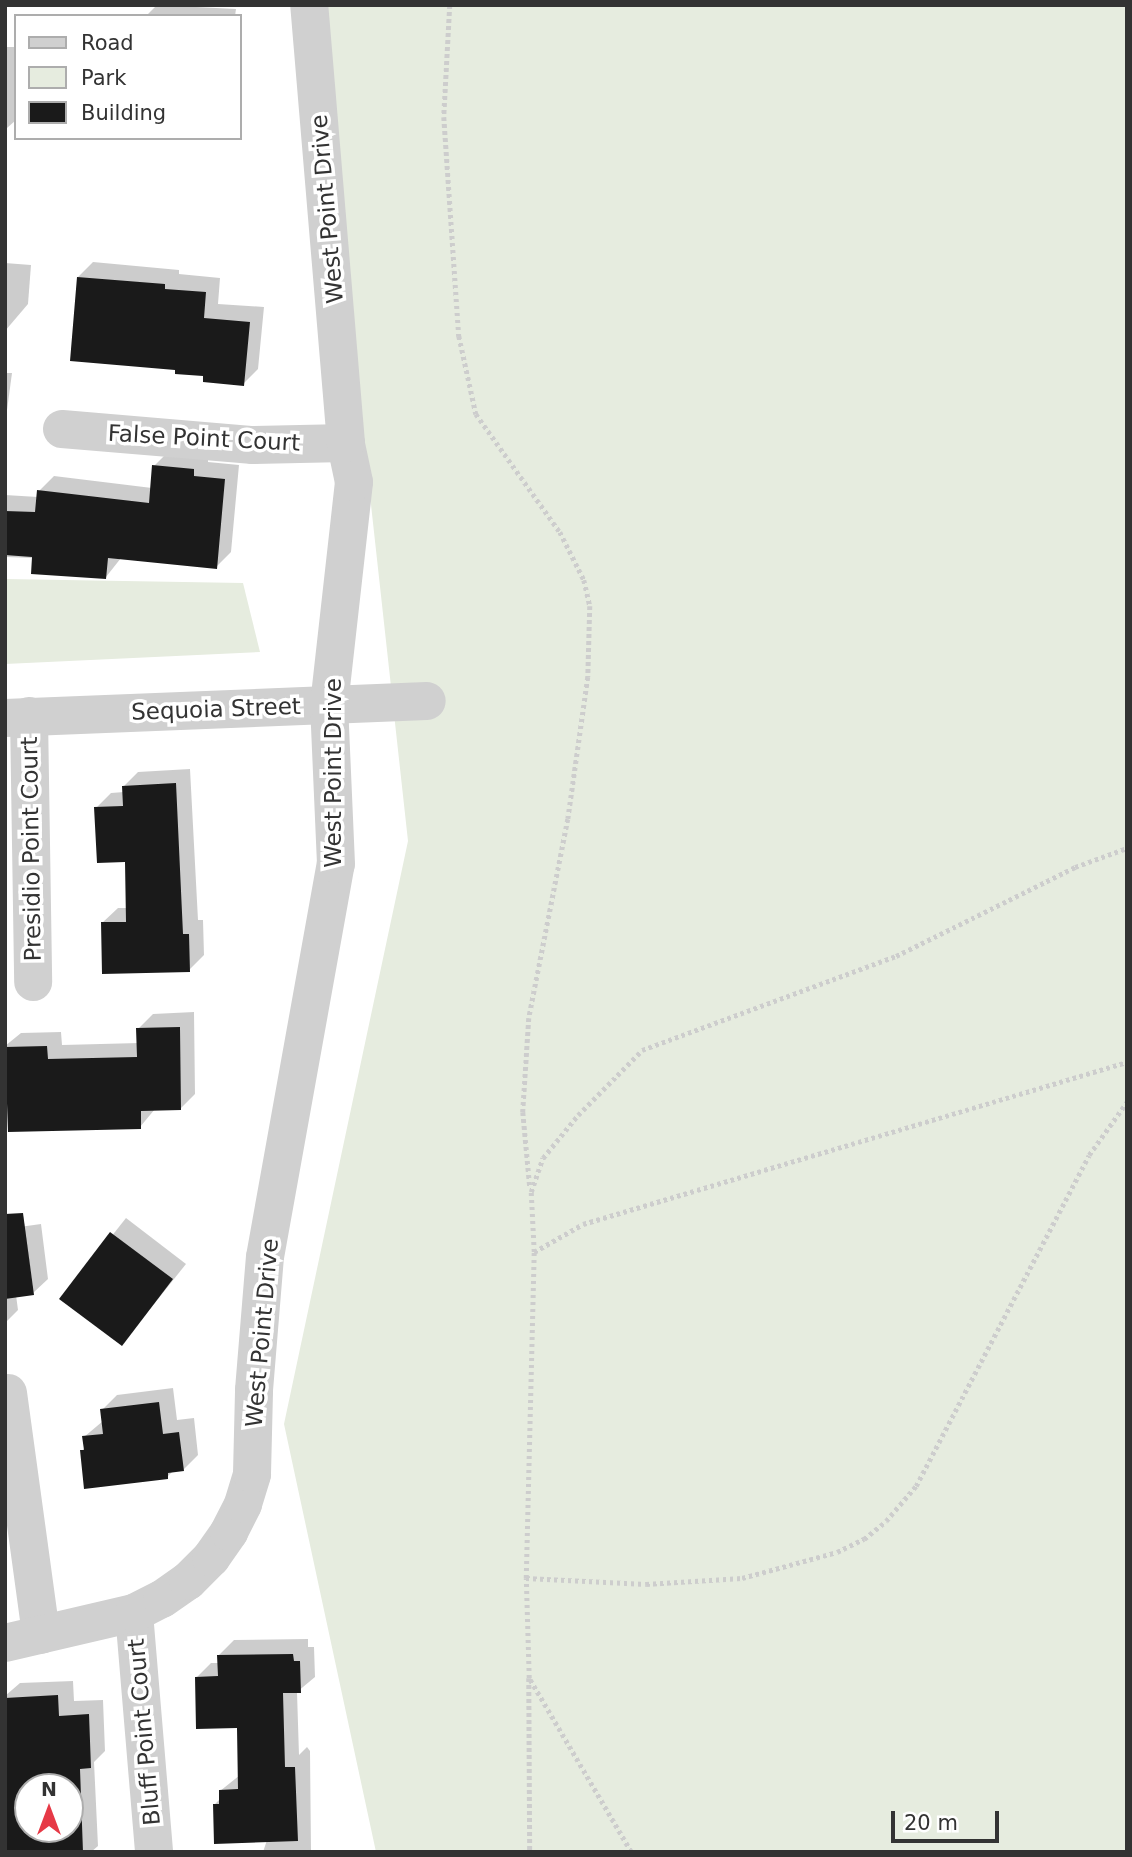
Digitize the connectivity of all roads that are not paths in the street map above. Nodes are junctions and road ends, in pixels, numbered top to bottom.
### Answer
1 (309, 5) edge
2 (62, 429) dead end
3 (346, 443) junction
4 (427, 701) dead end
5 (329, 705) junction
6 (17, 717) edge
7 (33, 982) dead end
8 (8, 1393) dead end
9 (134, 1612) junction
10 (23, 1639) edge
11 (154, 1852) edge

1 - 3 street, West Point Drive
2 - 3 street, False Point Court
3 - 5 street, West Point Drive
4 - 5 street, Sequoia Street
5 - 6 street, Sequoia Street
5 - 9 street, West Point Drive
6 - 7 street, Presidio Point Court
8 - 10 street
9 - 10 street, West Point Drive
9 - 11 street, Bluff Point Court

